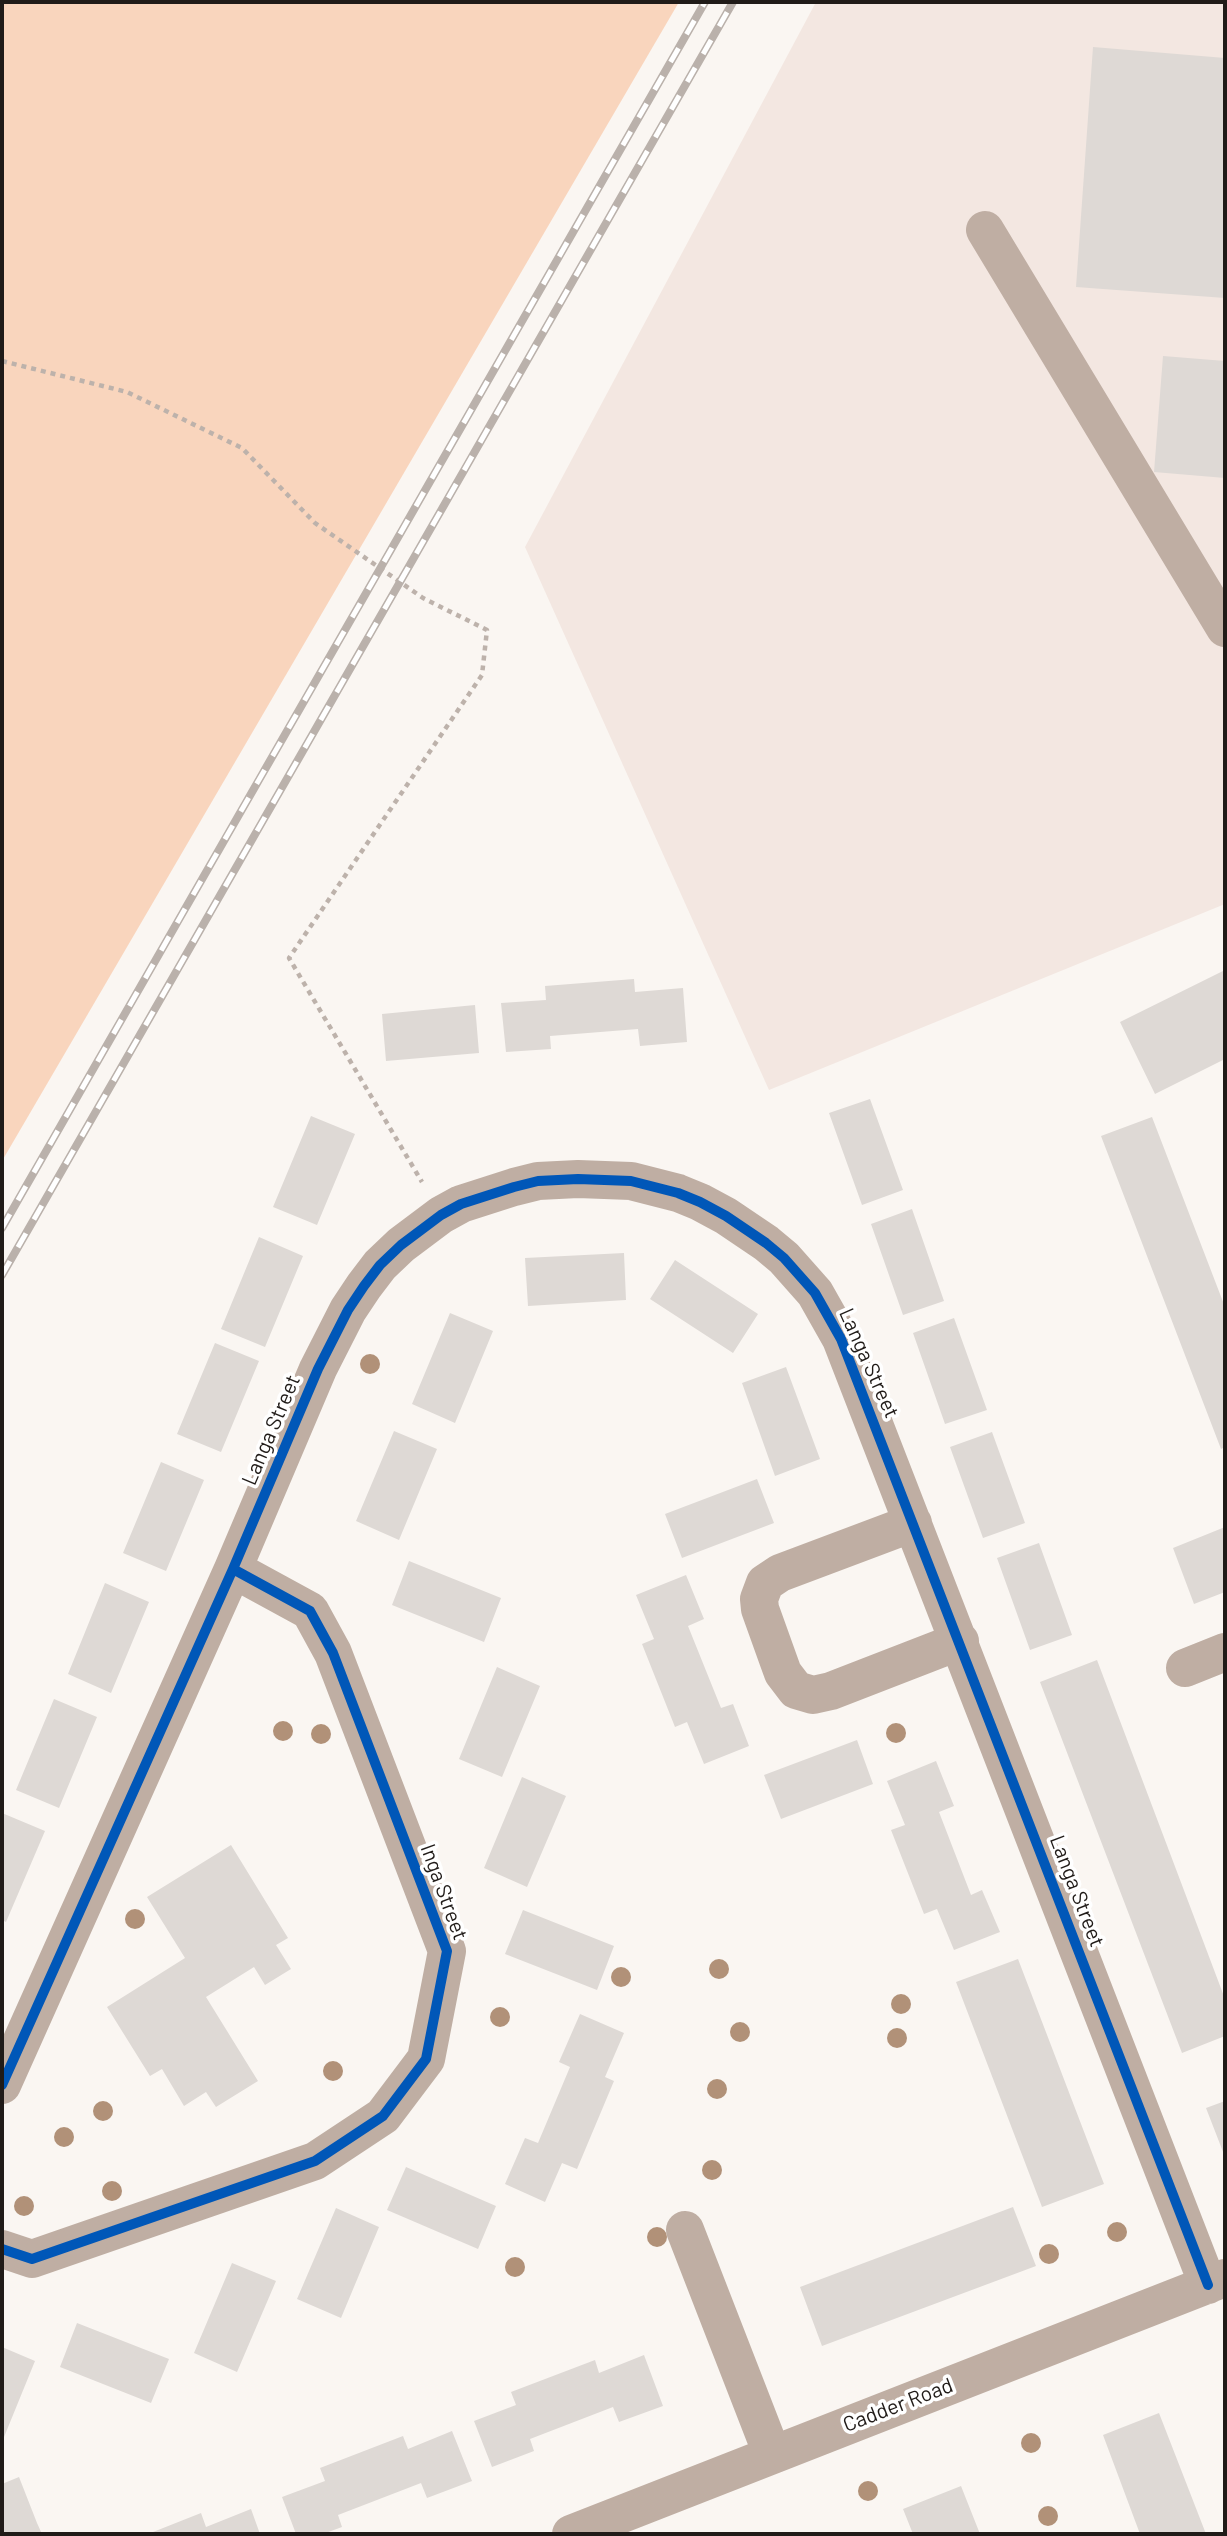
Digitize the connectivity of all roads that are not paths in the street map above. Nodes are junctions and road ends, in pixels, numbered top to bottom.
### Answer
1 (985, 230) dead end
2 (1225, 628) edge
3 (913, 1523) junction
4 (233, 1569) junction
5 (960, 1641) junction
6 (1225, 1653) edge
7 (1185, 1668) dead end
8 (2, 2085) edge
9 (685, 2230) dead end
10 (2, 2249) edge
11 (1217, 2281) edge
12 (772, 2454) junction
13 (588, 2531) edge

1 - 2 street
3 - 4 street, Langa Street
3 - 5 street, Langa Street
3 - 5 street
4 - 8 street, Langa Street
4 - 10 street, Inga Street
5 - 11 street, Langa Street
6 - 7 street
9 - 12 street
11 - 12 street, Cadder Road
12 - 13 street, Cadder Road

